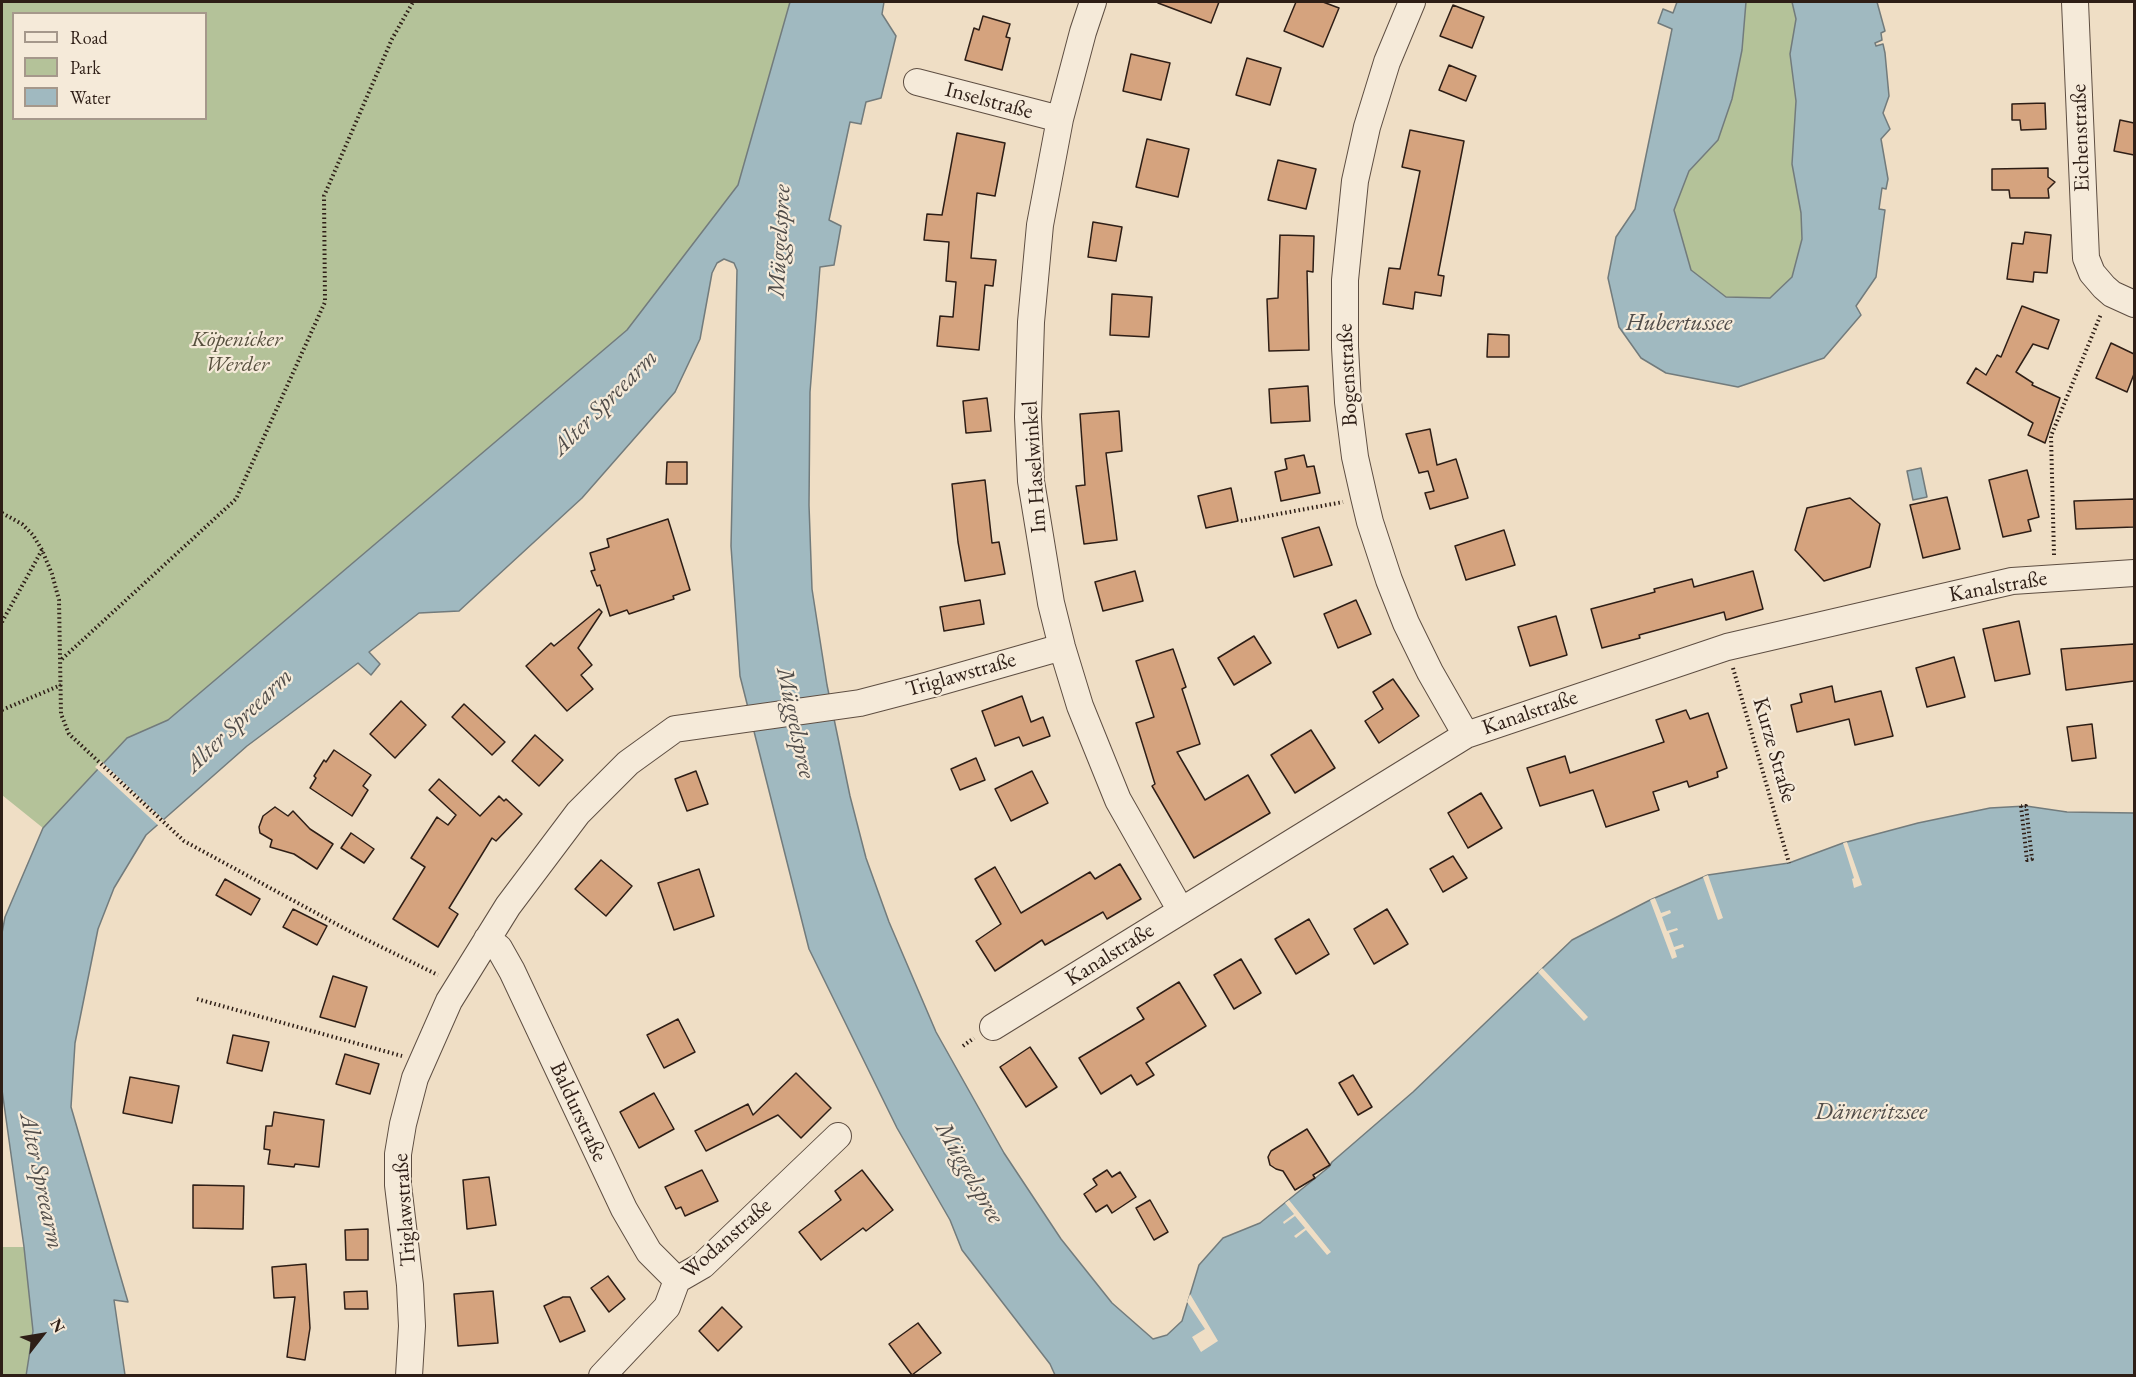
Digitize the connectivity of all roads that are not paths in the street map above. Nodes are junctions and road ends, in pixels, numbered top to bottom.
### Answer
1 (1093, 2) edge
2 (1412, 2) edge
3 (2075, 2) edge
4 (917, 82) dead end
5 (1060, 119) junction
6 (2134, 304) edge
7 (2134, 573) edge
8 (1062, 647) junction
9 (1466, 735) junction
10 (1181, 911) junction
11 (487, 939) junction
12 (993, 1027) dead end
13 (838, 1136) dead end
14 (677, 1280) junction
15 (409, 1376) edge
16 (602, 1376) edge

1 - 5 street, Im Haselwinkel
2 - 9 street, Bogenstraße
3 - 6 street, Eichenstraße
4 - 5 street, Inselstraße
5 - 8 street, Im Haselwinkel
7 - 9 street, Kanalstraße
8 - 10 street, Im Haselwinkel
8 - 11 street, Triglawstraße
9 - 10 street, Kanalstraße
10 - 12 street, Kanalstraße
11 - 14 street, Baldurstraße
11 - 15 street, Triglawstraße
13 - 14 street, Wodanstraße
14 - 16 street, Wodanstraße

